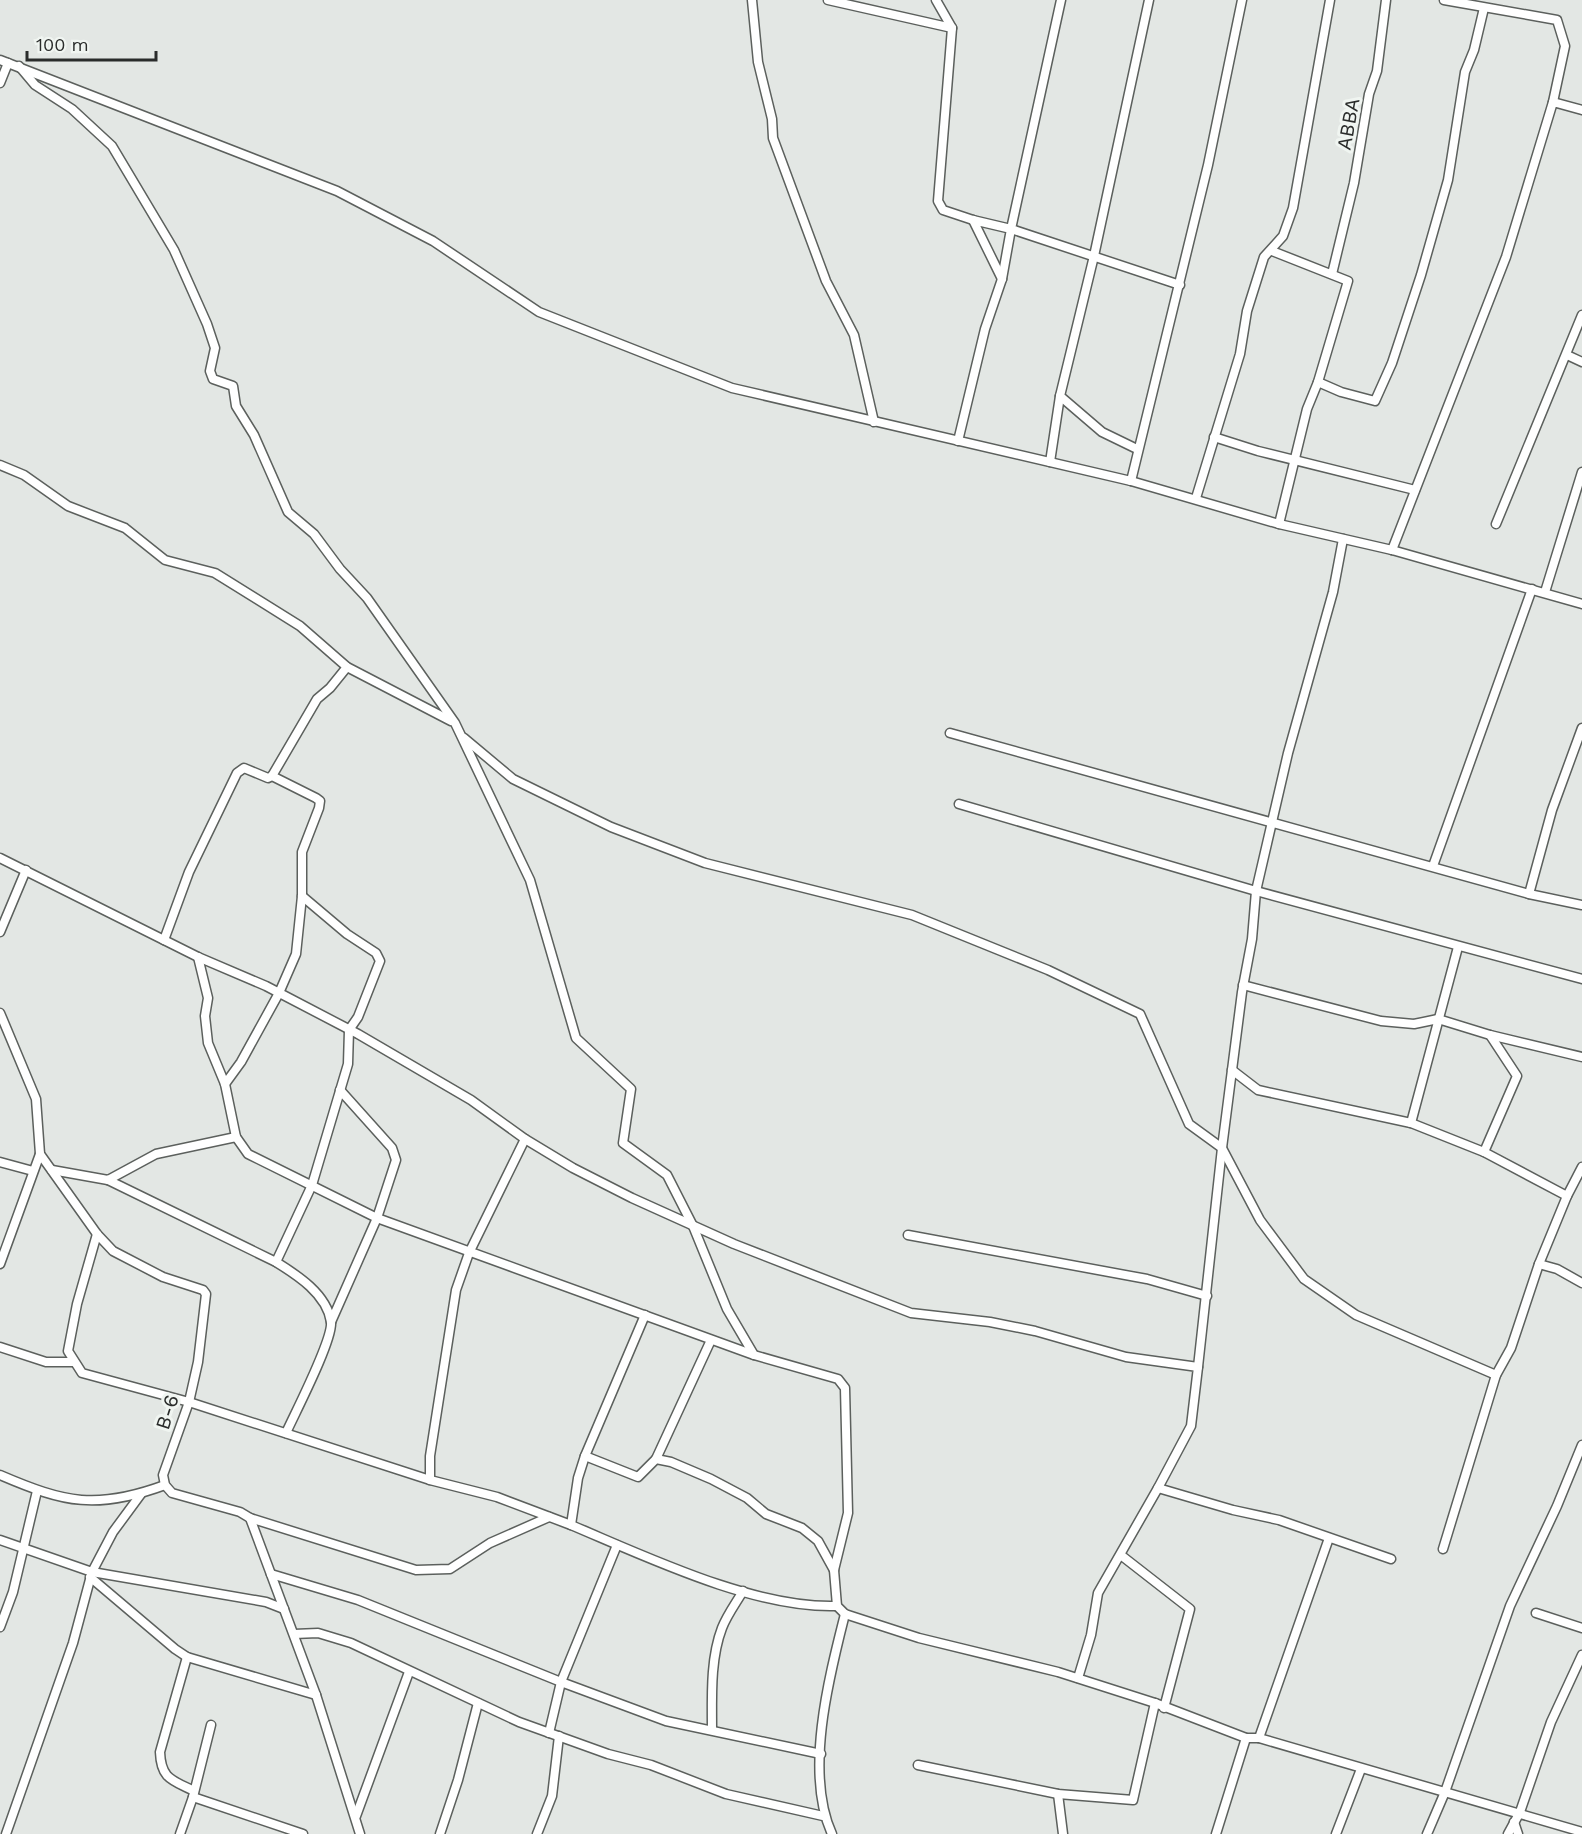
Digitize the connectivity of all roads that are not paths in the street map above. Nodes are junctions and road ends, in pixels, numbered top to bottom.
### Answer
1 (752, 0) edge
2 (828, 0) edge
3 (936, 0) edge
4 (1061, 0) edge
5 (1149, 0) edge
6 (1242, 0) edge
7 (1330, 0) edge
8 (1386, 0) edge
9 (1444, 0) edge
10 (1484, 8) junction
11 (952, 28) junction
12 (3, 62) edge
13 (19, 66) junction
14 (0, 83) edge
15 (1553, 102) junction
16 (1582, 110) edge
17 (973, 220) junction
18 (1011, 229) junction
19 (1272, 251) junction
20 (1094, 256) junction
21 (1332, 274) junction
22 (1002, 279) junction
23 (1180, 285) junction
24 (1582, 315) edge
25 (1567, 355) junction
26 (1582, 362) edge
27 (1318, 382) junction
28 (1060, 396) junction
29 (874, 422) junction
30 (1214, 437) junction
31 (958, 441) junction
32 (1137, 449) junction
33 (1295, 459) junction
34 (1050, 462) junction
35 (0, 465) edge
36 (1582, 472) edge
37 (1131, 481) junction
38 (1415, 490) junction
39 (1196, 498) junction
40 (1279, 524) junction
41 (1496, 524) dead end
42 (1343, 539) junction
43 (1392, 550) junction
44 (1532, 589) junction
45 (1545, 592) junction
46 (1582, 603) edge
47 (347, 667) junction
48 (455, 723) junction
49 (1582, 728) edge
50 (950, 733) dead end
51 (460, 735) junction
52 (1578, 750) edge
53 (272, 776) junction
54 (959, 804) dead end
55 (1272, 822) junction
56 (0, 858) edge
57 (1433, 866) junction
58 (26, 870) junction
59 (1256, 891) junction
60 (1529, 894) junction
61 (302, 896) junction
62 (1582, 905) edge
63 (0, 932) edge
64 (164, 940) junction
65 (1458, 947) junction
66 (198, 957) junction
67 (1582, 980) edge
68 (1243, 985) junction
69 (279, 993) junction
70 (0, 1013) edge
71 (1438, 1019) junction
72 (349, 1030) junction
73 (1490, 1035) junction
74 (1582, 1057) edge
75 (1232, 1070) junction
76 (225, 1084) junction
77 (340, 1090) junction
78 (1410, 1123) junction
79 (236, 1137) junction
80 (525, 1139) junction
81 (1222, 1148) junction
82 (1484, 1152) junction
83 (40, 1154) junction
84 (0, 1162) edge
85 (1582, 1167) edge
86 (52, 1170) junction
87 (33, 1172) junction
88 (108, 1180) junction
89 (312, 1185) junction
90 (1568, 1196) junction
91 (377, 1218) junction
92 (693, 1226) junction
93 (97, 1234) junction
94 (908, 1235) dead end
95 (469, 1253) junction
96 (276, 1262) junction
97 (0, 1264) edge
98 (1539, 1264) junction
99 (1582, 1283) edge
100 (1207, 1296) junction
101 (645, 1315) junction
102 (331, 1322) junction
103 (711, 1340) junction
104 (0, 1347) edge
105 (754, 1355) junction
106 (73, 1362) junction
107 (1198, 1367) junction
108 (1496, 1375) junction
109 (189, 1402) junction
110 (286, 1433) junction
111 (1582, 1445) edge
112 (585, 1456) junction
113 (656, 1459) junction
114 (0, 1474) edge
115 (429, 1480) junction
116 (165, 1485) junction
117 (1158, 1488) junction
118 (37, 1491) junction
119 (141, 1494) junction
120 (549, 1517) junction
121 (250, 1518) junction
122 (571, 1525) junction
123 (1329, 1538) junction
124 (0, 1540) edge
125 (617, 1545) junction
126 (23, 1549) junction
127 (1443, 1549) dead end
128 (1122, 1556) junction
129 (1391, 1559) dead end
130 (834, 1570) junction
131 (271, 1574) junction
132 (91, 1575) junction
133 (743, 1591) junction
134 (837, 1606) junction
135 (284, 1609) junction
136 (1536, 1613) dead end
137 (845, 1614) junction
138 (0, 1627) edge
139 (1582, 1628) edge
140 (294, 1634) junction
141 (1582, 1655) edge
142 (188, 1657) junction
143 (409, 1672) junction
144 (1078, 1678) junction
145 (561, 1682) junction
146 (316, 1695) junction
147 (478, 1703) junction
148 (1160, 1706) junction
149 (211, 1725) dead end
150 (712, 1731) junction
151 (554, 1735) junction
152 (1259, 1737) junction
153 (1246, 1738) junction
154 (821, 1754) junction
155 (918, 1765) dead end
156 (1361, 1769) junction
157 (1445, 1792) junction
158 (194, 1794) junction
159 (1058, 1794) junction
160 (1520, 1812) junction
161 (356, 1816) junction
162 (823, 1816) junction
163 (1514, 1822) junction
164 (1582, 1832) edge
165 (6, 1834) edge
166 (180, 1834) edge
167 (303, 1834) edge
168 (360, 1834) edge
169 (440, 1834) edge
170 (537, 1834) edge
171 (832, 1834) edge
172 (1062, 1834) edge
173 (1216, 1834) edge
174 (1336, 1834) edge
175 (1427, 1834) edge
176 (1508, 1834) edge
177 (1518, 1834) edge

1 - 29 street
2 - 11 street
3 - 11 street
4 - 18 street
5 - 20 street
6 - 23 street
7 - 19 street
8 - 21 street, ABBA
9 - 10 street
10 - 15 street
10 - 27 street
11 - 17 street
12 - 13 street
12 - 14 street
13 - 29 street
13 - 48 street
15 - 16 street
15 - 38 street
17 - 18 street
17 - 22 street
18 - 20 street
18 - 22 street
19 - 21 street
19 - 30 street
20 - 23 street
20 - 28 street
21 - 27 street
22 - 31 street
23 - 32 street
24 - 25 street
25 - 26 street
25 - 41 street
27 - 33 street
28 - 32 street
28 - 34 street
29 - 31 street
30 - 33 street
30 - 39 street
31 - 34 street
32 - 37 street
33 - 38 street
33 - 40 street
34 - 37 street
35 - 47 street
36 - 45 street
37 - 39 street
38 - 43 street
39 - 40 street
40 - 42 street
42 - 43 street
42 - 55 street
43 - 44 street
44 - 45 street
44 - 57 street
45 - 46 street
47 - 48 street
47 - 53 street
48 - 51 street
49 - 52 street
50 - 55 street
51 - 81 street
51 - 92 street
52 - 60 street
53 - 61 street
53 - 64 street
54 - 59 street
55 - 57 street
55 - 59 street
56 - 58 street
57 - 60 street
58 - 63 street
58 - 64 street
59 - 65 street
59 - 68 street
60 - 62 street
61 - 69 street
61 - 72 street
64 - 66 street
65 - 67 street
65 - 71 street
66 - 69 street
66 - 76 street
68 - 71 street
68 - 75 street
69 - 72 street
69 - 76 street
70 - 83 street
71 - 73 street
71 - 78 street
72 - 77 street
72 - 80 street
73 - 74 street
73 - 82 street
75 - 78 street
75 - 81 street
76 - 79 street
77 - 89 street
77 - 91 street
78 - 82 street
79 - 88 street
79 - 89 street
80 - 92 street
80 - 95 street
81 - 100 street
81 - 108 street
82 - 90 street
83 - 86 street, B-6
83 - 87 street
84 - 87 street
85 - 90 street
86 - 88 street
86 - 93 street, B-6
87 - 97 street
88 - 96 street
89 - 91 street
89 - 96 street
90 - 98 street
91 - 95 street
91 - 102 street
92 - 105 street
92 - 107 street
93 - 106 street
93 - 109 street, B-6
94 - 100 street
95 - 101 street
95 - 115 street
96 - 102 street
98 - 99 street
98 - 108 street
100 - 107 street
101 - 103 street
101 - 112 street
102 - 110 street
103 - 105 street
103 - 113 street
104 - 106 street
105 - 130 street
106 - 109 street
107 - 117 street
108 - 127 street
109 - 110 street
109 - 116 street, B-6
110 - 115 street
111 - 157 street
112 - 113 street
112 - 122 street
113 - 130 street
114 - 118 street
115 - 120 street
116 - 119 street
116 - 121 street
117 - 123 street
117 - 128 street
118 - 119 street
118 - 126 street
119 - 132 street
120 - 121 street
120 - 122 street
121 - 131 street
122 - 125 street
123 - 129 street
123 - 152 street
124 - 126 street
125 - 133 street
125 - 145 street
126 - 132 street
126 - 138 street
128 - 144 street
128 - 148 street
130 - 134 street
131 - 135 street
131 - 145 street
132 - 135 street
132 - 142 street
132 - 165 street
133 - 134 street
133 - 150 street
134 - 137 street
135 - 140 street
136 - 139 street
137 - 144 street
137 - 154 street
140 - 143 street
140 - 146 street
141 - 160 street
142 - 146 street
142 - 158 street
143 - 147 street
143 - 161 street
144 - 148 street
145 - 150 street
145 - 151 street
146 - 161 street
147 - 151 street
147 - 169 street
148 - 153 street
148 - 159 street
149 - 158 street
150 - 154 street
151 - 162 street
151 - 170 street
152 - 153 street
152 - 156 street
153 - 173 street
154 - 162 street
155 - 159 street
156 - 157 street
156 - 174 street
157 - 160 street
157 - 175 street
158 - 166 street
158 - 167 street
159 - 172 street
160 - 163 street
160 - 164 street
161 - 168 street
162 - 171 street
163 - 176 street
163 - 177 street

